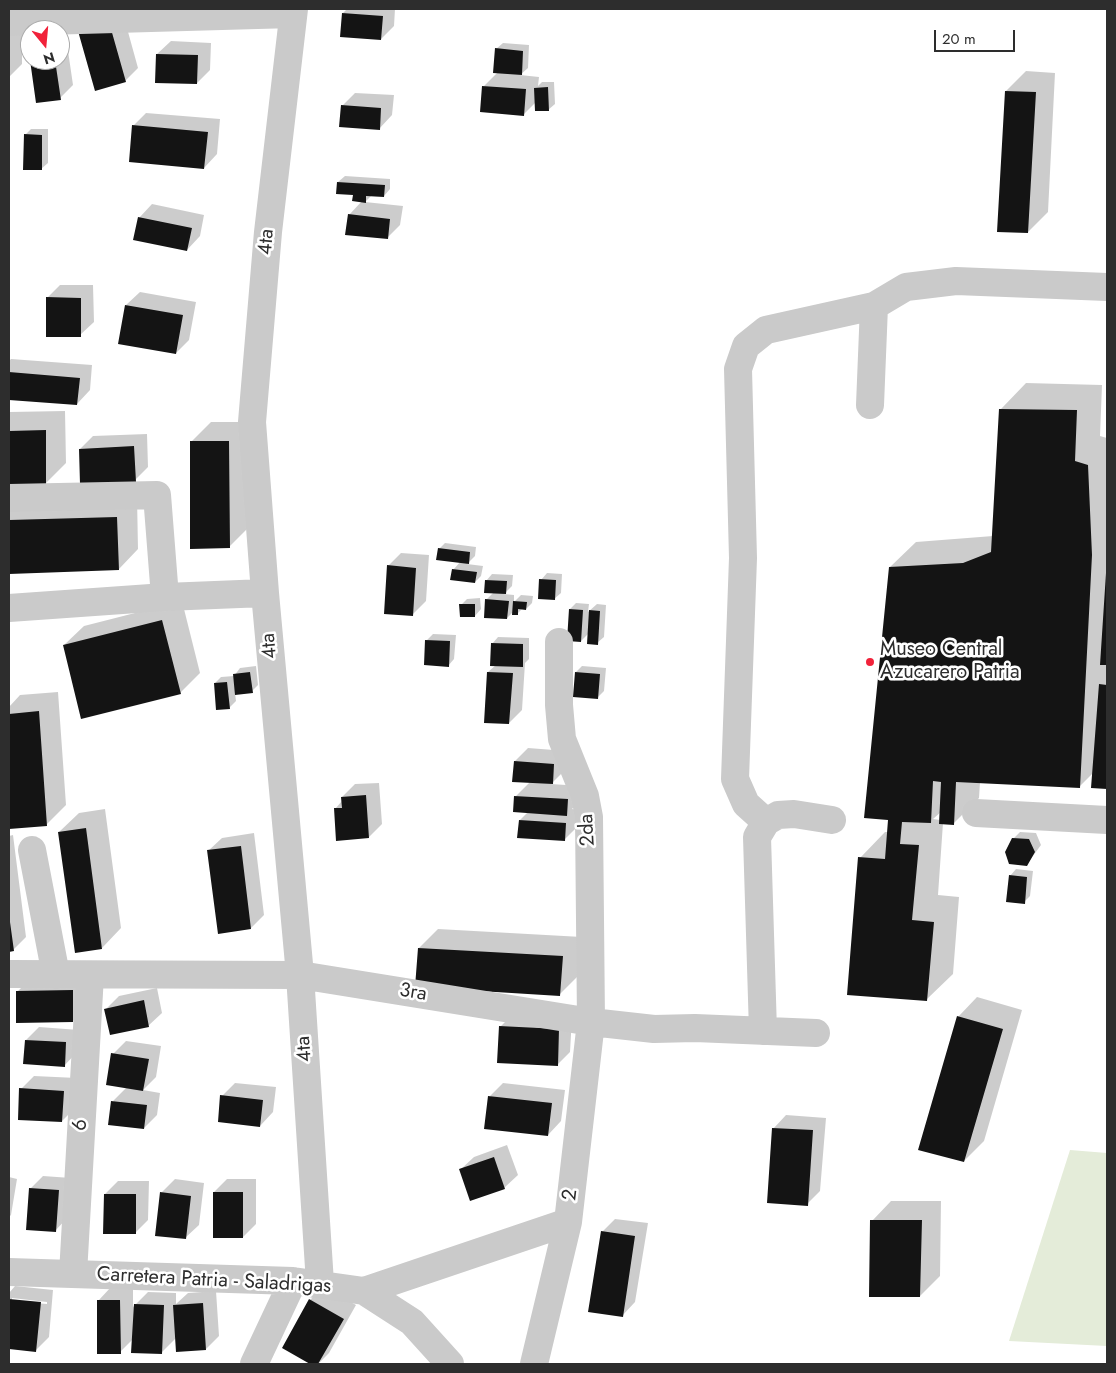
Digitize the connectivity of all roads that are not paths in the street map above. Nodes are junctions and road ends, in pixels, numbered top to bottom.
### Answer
1 (293, 11) edge
2 (9, 22) edge
3 (1107, 287) edge
4 (874, 306) junction
5 (870, 405) dead end
6 (9, 498) edge
7 (265, 593) junction
8 (165, 597) junction
9 (9, 608) edge
10 (559, 642) dead end
11 (976, 814) dead end
12 (832, 820) dead end
13 (1107, 820) edge
14 (766, 822) junction
15 (32, 850) dead end
16 (9, 974) edge
17 (56, 975) junction
18 (90, 975) junction
19 (300, 975) junction
20 (591, 1022) junction
21 (763, 1031) junction
22 (816, 1033) dead end
23 (568, 1222) junction
24 (9, 1272) edge
25 (72, 1274) junction
26 (293, 1281) junction
27 (320, 1283) junction
28 (364, 1291) junction
29 (254, 1364) edge
30 (450, 1364) edge
31 (534, 1364) edge

1 - 2 street
1 - 7 street, 4ta
3 - 4 street
4 - 5 street
4 - 14 street
6 - 8 street
7 - 8 street
7 - 19 street, 4ta
8 - 9 street
10 - 20 street, 2da
11 - 13 street
12 - 14 street
14 - 21 street
15 - 17 street
16 - 17 street, 3ra
17 - 18 street, 3ra
18 - 19 street, 3ra
18 - 25 street, 6
19 - 20 street, 3ra
19 - 27 street, 4ta
20 - 21 street, 3ra
20 - 23 street, 2
21 - 22 street, 3ra
23 - 28 street
23 - 31 street, 2
24 - 25 street, Carretera Patria - Saladrigas
25 - 26 street, Carretera Patria - Saladrigas
26 - 27 street, Carretera Patria - Saladrigas
26 - 29 street
27 - 28 street, Carretera Patria - Saladrigas
28 - 30 street, Carretera Patria - Saladrigas

